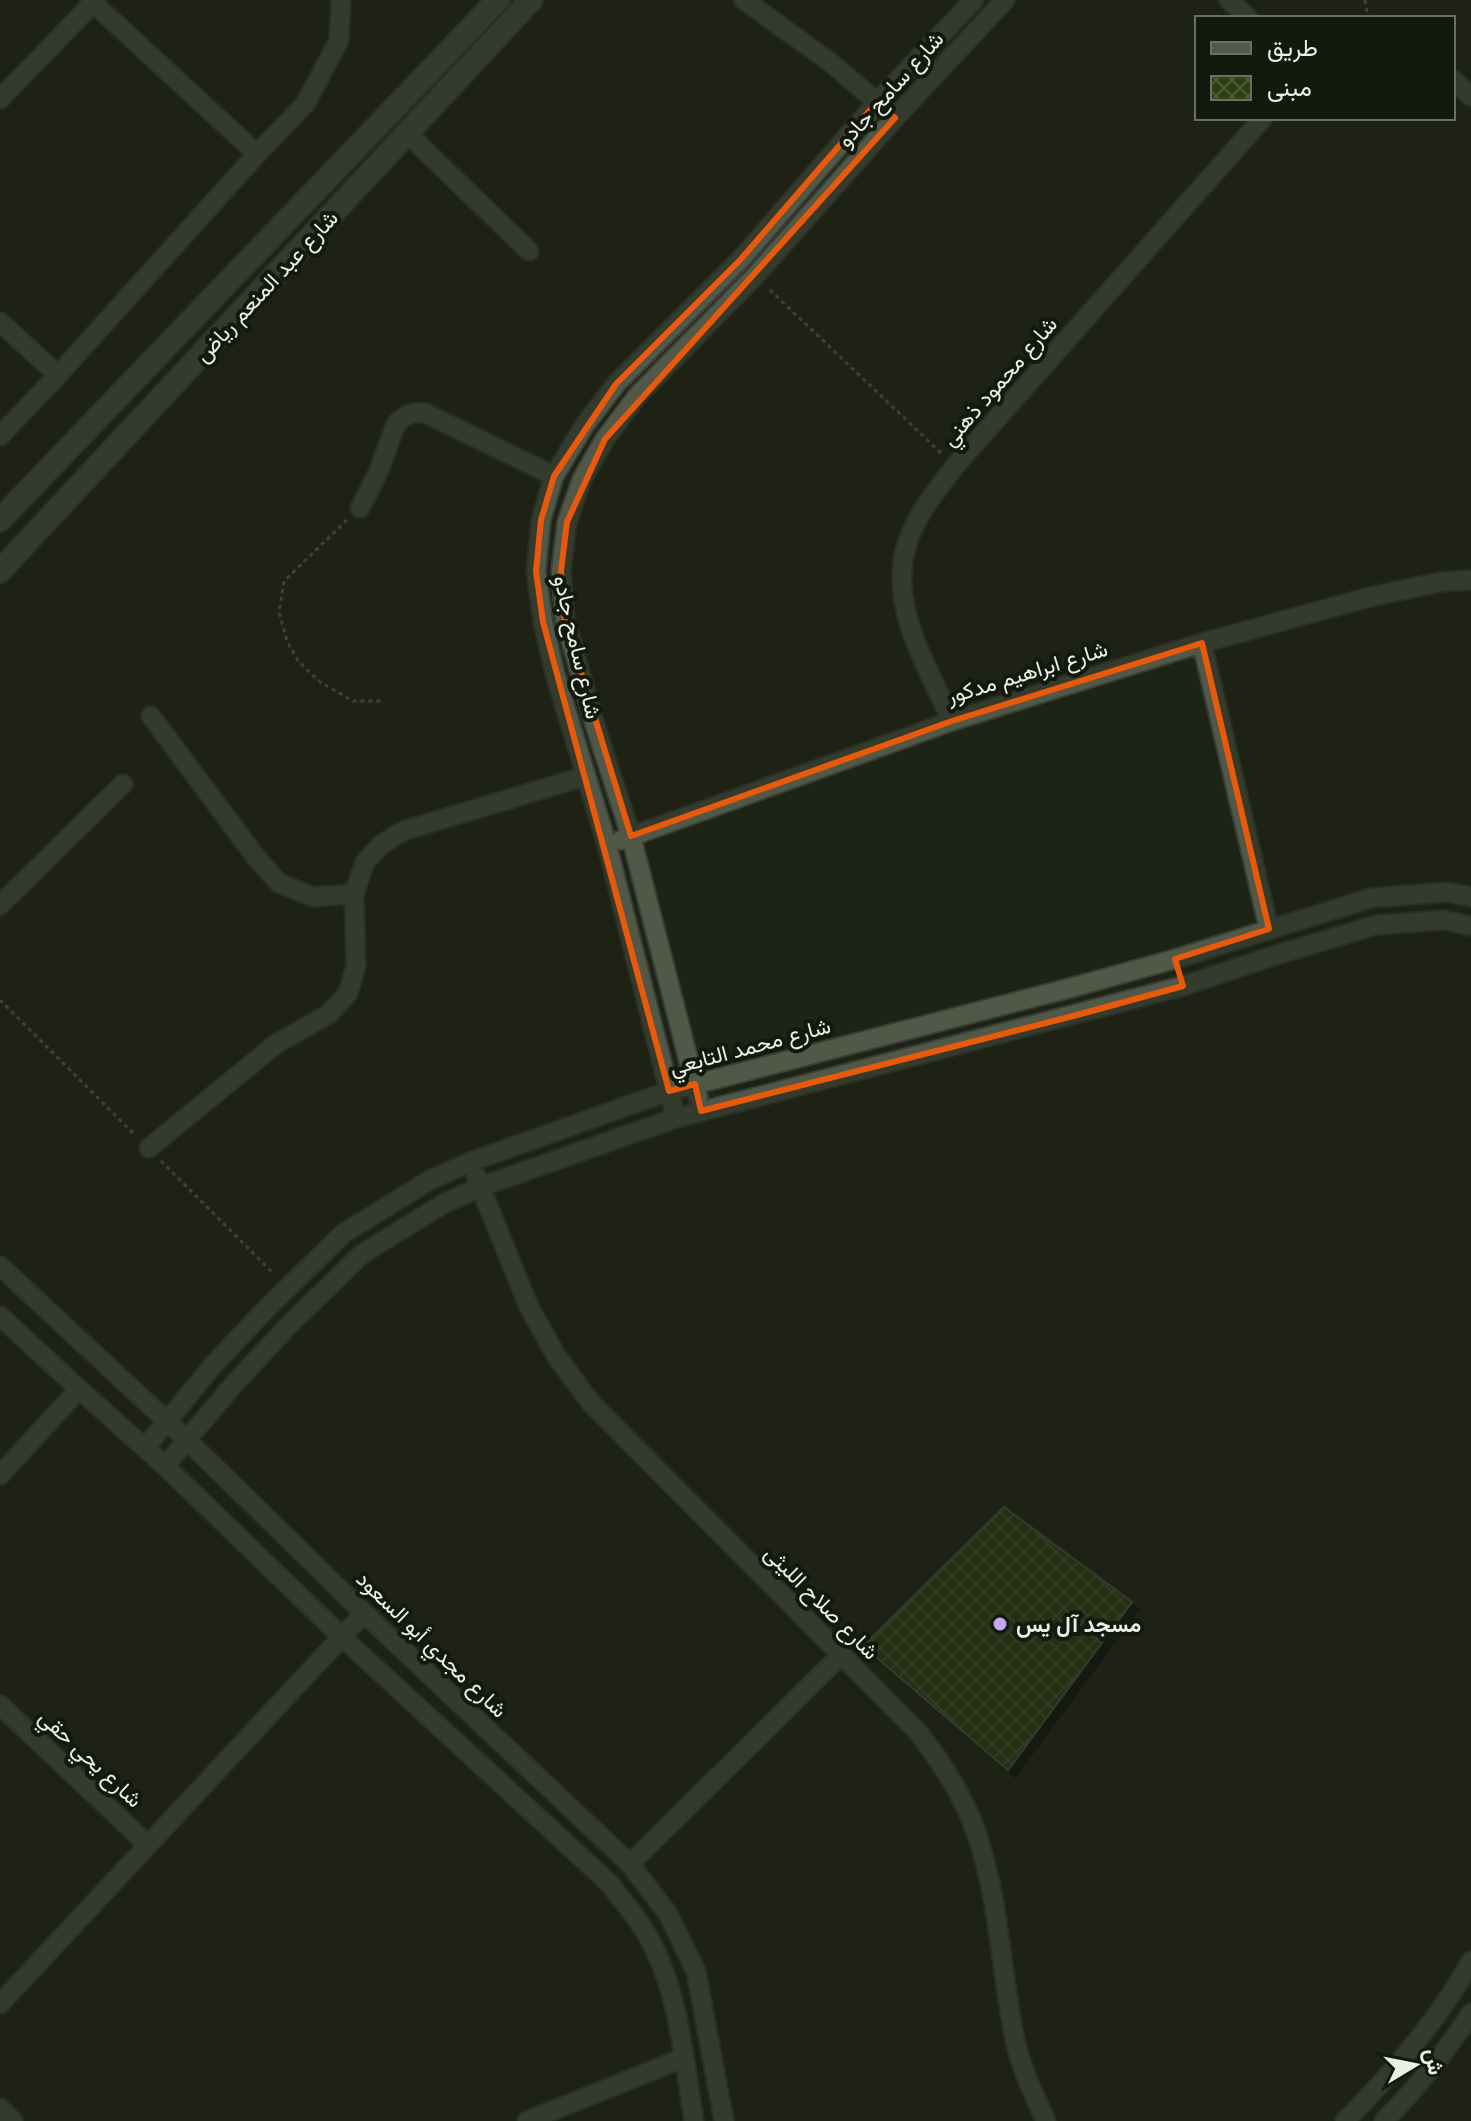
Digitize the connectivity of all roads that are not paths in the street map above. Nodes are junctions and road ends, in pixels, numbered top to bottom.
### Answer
1 (341, 0) edge
2 (498, 0) edge
3 (744, 0) edge
4 (974, 0) edge
5 (1005, 0) edge
6 (1229, 0) edge
7 (91, 2) edge
8 (519, 4) edge
9 (1246, 16) edge
10 (1455, 82) edge
11 (1471, 96) edge
12 (0, 99) edge
13 (877, 102) junction
14 (895, 118) junction
15 (1261, 120) edge
16 (408, 134) junction
17 (257, 154) junction
18 (529, 251) dead end
19 (0, 322) edge
20 (58, 375) junction
21 (0, 436) edge
22 (554, 476) junction
23 (360, 508) road end
24 (0, 520) edge
25 (0, 571) edge
26 (1471, 580) edge
27 (1202, 643) junction
28 (151, 716) dead end
29 (952, 721) junction
30 (586, 776) junction
31 (123, 784) dead end
32 (631, 836) junction
33 (607, 845) junction
34 (354, 894) junction
35 (1471, 897) edge
36 (0, 905) edge
37 (1471, 926) edge
38 (1269, 929) junction
39 (1175, 959) junction
40 (1183, 986) junction
41 (695, 1084) junction
42 (669, 1091) junction
43 (701, 1111) junction
44 (676, 1118) junction
45 (149, 1148) dead end
46 (470, 1162) junction
47 (480, 1187) junction
48 (0, 1266) edge
49 (0, 1316) edge
50 (79, 1389) junction
51 (166, 1422) junction
52 (186, 1439) junction
53 (145, 1448) junction
54 (165, 1466) junction
55 (0, 1475) edge
56 (364, 1613) junction
57 (342, 1637) junction
58 (841, 1655) junction
59 (0, 1705) edge
60 (148, 1845) junction
61 (630, 1864) junction
62 (1471, 1961) edge
63 (0, 2004) edge
64 (1471, 2013) edge
65 (683, 2058) junction
66 (0, 2108) edge
67 (13, 2121) edge
68 (527, 2121) edge
69 (694, 2121) edge
70 (724, 2121) edge
71 (1046, 2121) edge
72 (1345, 2121) edge
73 (1384, 2121) edge

1 - 17 street
2 - 24 street, شارع عبد المنعم رياض
3 - 13 street
4 - 13 street, شارع سامح جادو
5 - 14 street, شارع سامح جادو
6 - 9 street
7 - 12 street
7 - 17 street
8 - 16 street, شارع عبد المنعم رياض
10 - 11 street
13 - 14 street
13 - 22 street, شارع سامح جادو
14 - 32 street, شارع سامح جادو
15 - 29 street, شارع محمود ذهني
16 - 18 street
16 - 25 street, شارع عبد المنعم رياض
17 - 20 street
19 - 20 street
20 - 21 street
22 - 23 street
22 - 30 street, شارع سامح جادو
26 - 27 street, شارع ابراهيم مدكور
27 - 29 street, شارع ابراهيم مدكور
27 - 38 street
28 - 34 street
29 - 32 street, شارع ابراهيم مدكور
30 - 33 street, شارع سامح جادو
30 - 34 street
31 - 36 street
32 - 33 street, شارع ابراهيم مدكور
32 - 41 street, شارع سامح جادو
33 - 42 street, شارع سامح جادو
34 - 45 street
35 - 38 street, شارع محمد التابعي
37 - 40 street
38 - 39 street, شارع محمد التابعي
39 - 40 street
39 - 41 street, شارع محمد التابعي
40 - 43 street
41 - 42 street, شارع محمد التابعي
41 - 43 street, شارع سامح جادو
42 - 44 street, شارع سامح جادو
42 - 46 street, شارع محمد التابعي
43 - 44 street
44 - 47 street
46 - 47 street, شارع صلاح الليثى
46 - 51 street, شارع محمد التابعي
47 - 52 street
47 - 58 street, شارع صلاح الليثى
48 - 51 street, شارع مجدي أبو السعود
49 - 50 street
50 - 53 street
50 - 55 street
51 - 52 street, شارع مجدي أبو السعود
51 - 53 street, شارع محمد التابعي
52 - 54 street
52 - 56 street, شارع مجدي أبو السعود
53 - 54 street
54 - 57 street
56 - 57 street
56 - 61 street, شارع مجدي أبو السعود
57 - 60 street
57 - 65 street
58 - 61 street
58 - 71 street, شارع صلاح الليثى
59 - 60 street, شارع يحي حقي
60 - 63 street
61 - 70 street, شارع مجدي أبو السعود
62 - 72 street
64 - 73 street
65 - 68 street
65 - 69 street
66 - 67 street

